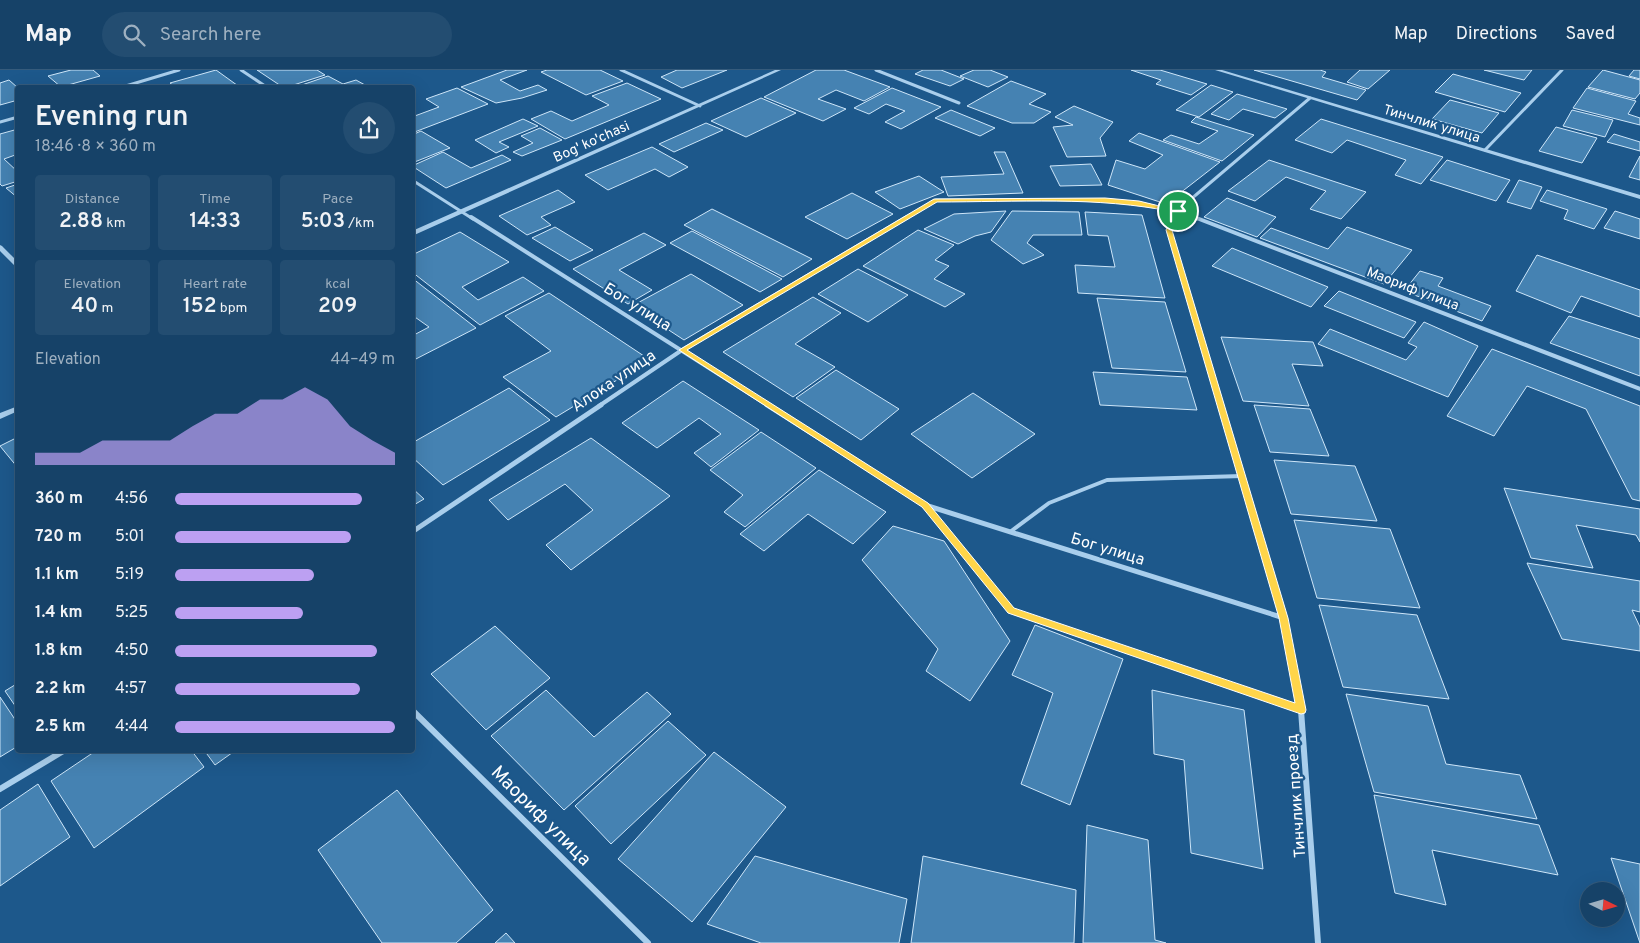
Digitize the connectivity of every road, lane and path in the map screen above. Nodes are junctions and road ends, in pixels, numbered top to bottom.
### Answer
1 (179, 70) edge
2 (241, 70) edge
3 (621, 70) edge
4 (779, 70) edge
5 (876, 70) edge
6 (1217, 70) edge
7 (1562, 70) edge
8 (129, 85) edge
9 (264, 85) edge
10 (1310, 98) junction
11 (959, 103) dead end
12 (700, 106) junction
13 (15, 118) edge
14 (0, 122) edge
15 (1485, 150) junction
16 (415, 182) edge
17 (1640, 197) edge
18 (1178, 211) junction
19 (462, 212) junction
20 (415, 233) edge
21 (0, 247) edge
22 (15, 263) edge
23 (682, 350) junction
24 (1640, 389) edge
25 (15, 409) edge
26 (0, 416) edge
27 (1242, 476) junction
28 (925, 505) junction
29 (415, 530) edge
30 (1010, 532) junction
31 (1284, 618) junction
32 (1301, 710) junction
33 (415, 713) edge
34 (60, 753) edge
35 (0, 789) edge
36 (648, 943) edge
37 (1318, 943) edge

1 - 8 street
2 - 9 street
3 - 12 street
4 - 12 street, Bog' ko'chasi
5 - 11 street
6 - 10 street, Тинчлик улица
7 - 15 street
10 - 15 street, Тинчлик улица
10 - 18 street
12 - 19 street, Bog' ko'chasi
13 - 14 street
15 - 17 street, Тинчлик улица
16 - 19 street, Бог улица
18 - 23 street, Алока улица
18 - 24 street, Маориф улица
18 - 27 street, Тинчлик проезд
19 - 20 street, Bog' ko'chasi
19 - 23 street, Бог улица
21 - 22 street
23 - 28 street, Бог улица
23 - 29 street, Алока улица
25 - 26 street
27 - 30 lane
27 - 31 street, Тинчлик проезд
28 - 30 street, Бог улица
28 - 32 street, Бог улица
30 - 31 street, Бог улица
31 - 32 street, Тинчлик проезд
32 - 37 street, Тинчлик проезд
33 - 36 street, Маориф улица
34 - 35 street

